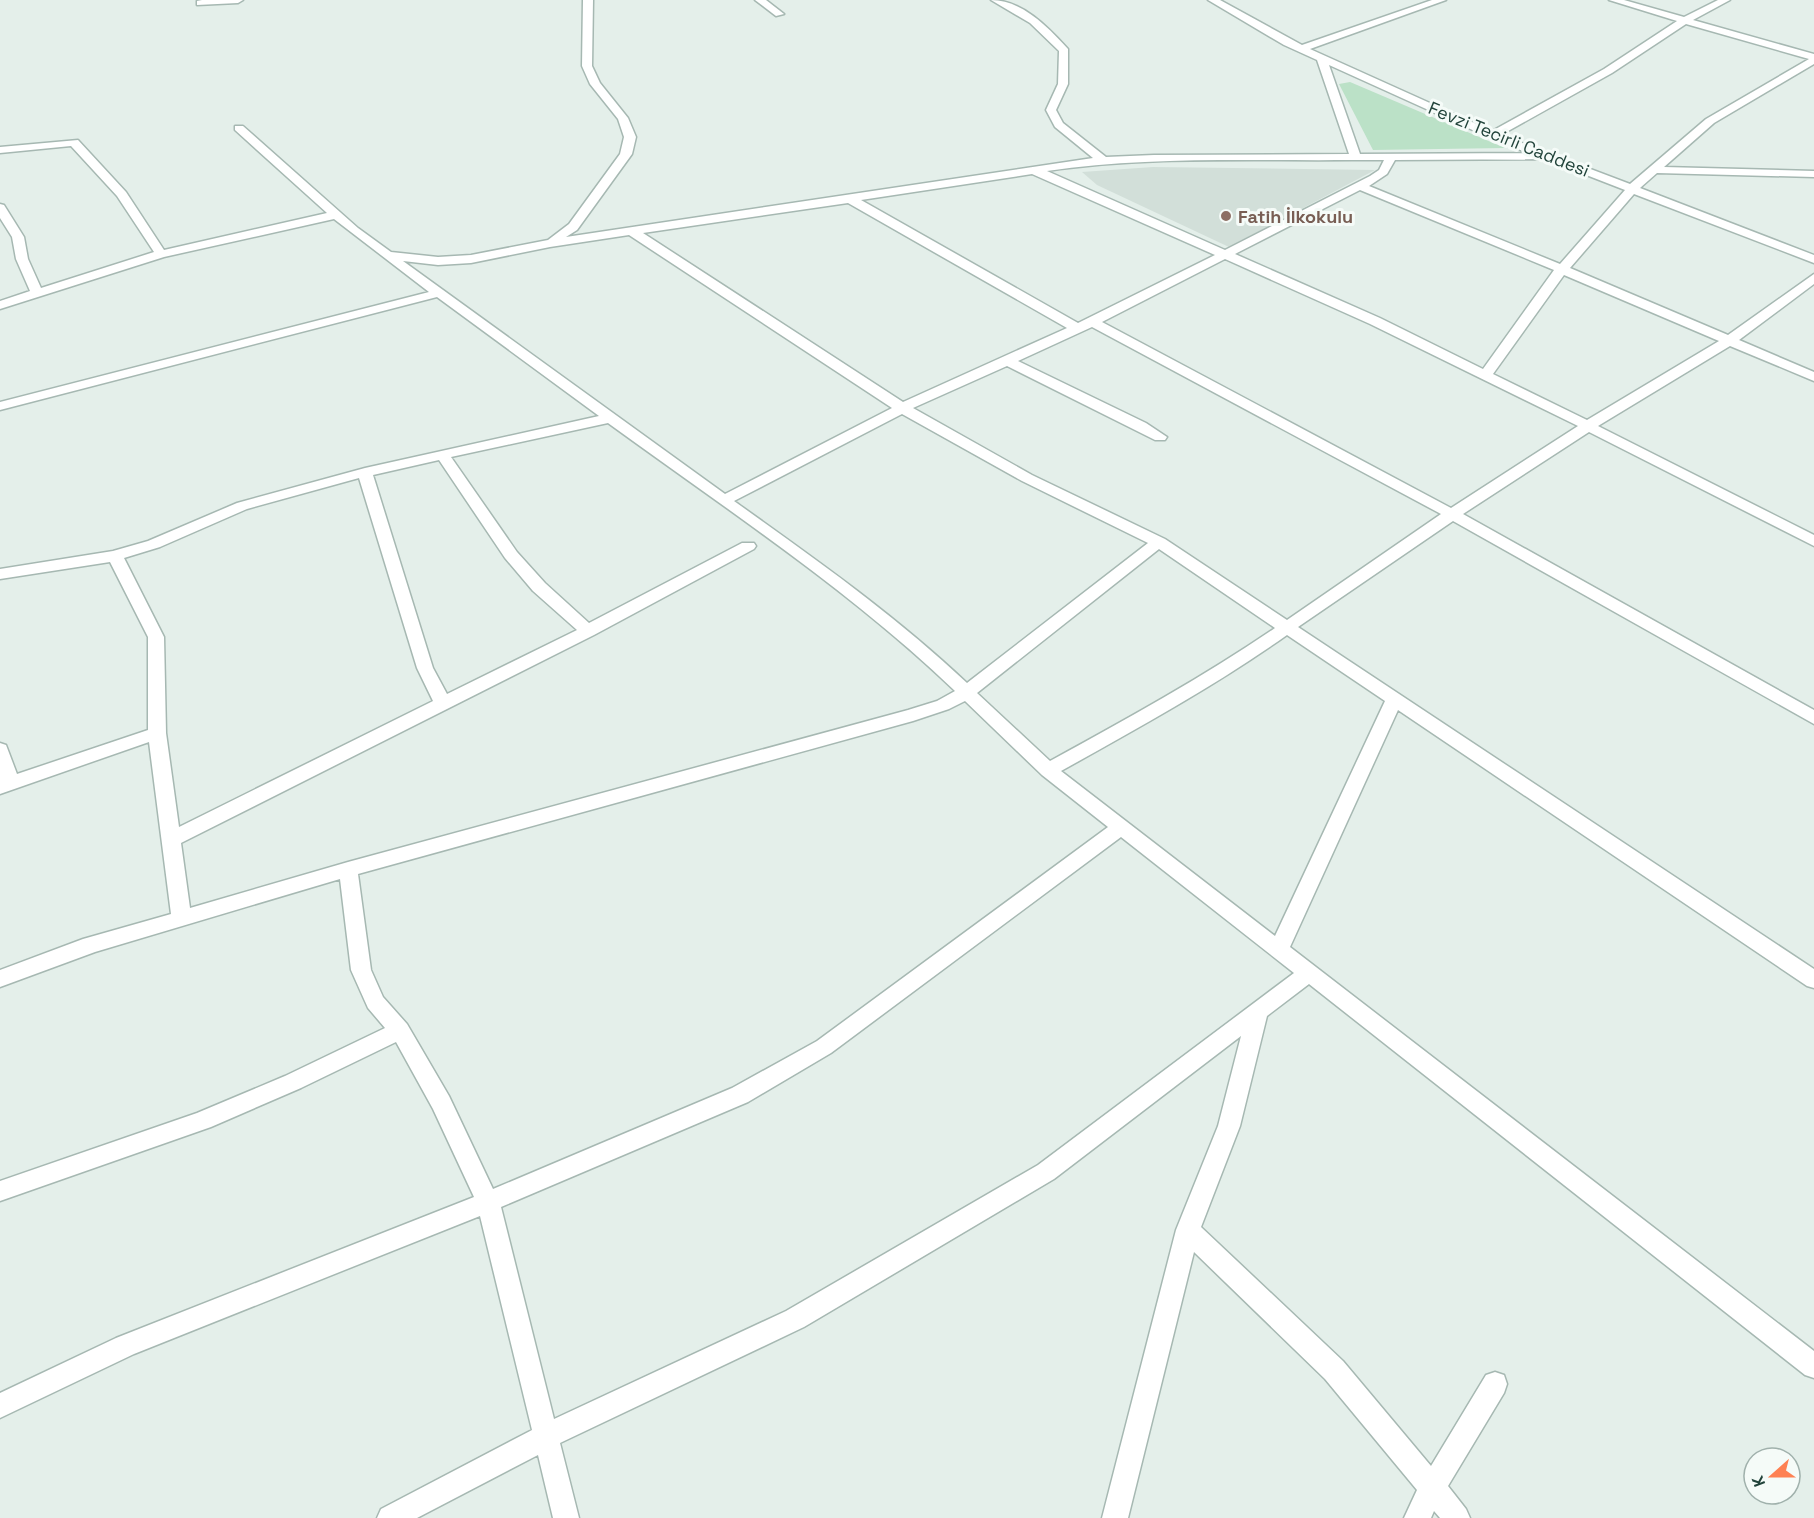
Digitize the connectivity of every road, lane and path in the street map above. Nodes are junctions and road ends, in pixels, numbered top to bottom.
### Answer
1 (238, 0) edge
2 (588, 0) edge
3 (760, 0) edge
4 (996, 0) edge
5 (1213, 0) edge
6 (1441, 0) edge
7 (1614, 0) edge
8 (1725, 0) edge
9 (200, 3) dead end
10 (778, 14) dead end
11 (1684, 20) junction
12 (1301, 49) junction
13 (1321, 57) junction
14 (1814, 59) edge
15 (239, 128) dead end
16 (1492, 135) junction
17 (0, 150) edge
18 (1548, 156) junction
19 (1356, 158) junction
20 (1390, 158) junction
21 (1104, 161) junction
22 (1654, 170) junction
23 (1036, 171) junction
24 (1814, 174) edge
25 (1359, 186) junction
26 (1633, 188) junction
27 (850, 199) junction
28 (0, 208) edge
29 (336, 215) junction
30 (629, 230) junction
31 (550, 243) junction
32 (161, 254) junction
33 (1226, 254) junction
34 (388, 255) junction
35 (1814, 259) edge
36 (1562, 269) junction
37 (1814, 278) edge
38 (439, 293) junction
39 (38, 294) junction
40 (0, 305) edge
41 (1092, 322) junction
42 (1078, 330) junction
43 (1730, 340) junction
44 (1008, 361) junction
45 (1485, 375) junction
46 (1814, 377) edge
47 (0, 406) edge
48 (902, 408) junction
49 (611, 418) junction
50 (1588, 426) junction
51 (1160, 437) dead end
52 (443, 456) junction
53 (365, 472) junction
54 (724, 500) junction
55 (1452, 514) junction
56 (1814, 541) edge
57 (1159, 542) junction
58 (748, 546) dead end
59 (115, 556) junction
60 (0, 574) edge
61 (1286, 628) junction
62 (588, 631) junction
63 (966, 693) junction
64 (1394, 700) junction
65 (443, 703) junction
66 (1814, 718) edge
67 (157, 733) junction
68 (0, 748) edge
69 (1048, 770) junction
70 (5, 785) edge
71 (1121, 827) junction
72 (172, 839) junction
73 (348, 868) junction
74 (181, 918) junction
75 (1279, 949) junction
76 (1309, 973) junction
77 (0, 979) edge
78 (1814, 980) edge
79 (1258, 1011) junction
80 (400, 1030) junction
81 (0, 1191) edge
82 (488, 1202) junction
83 (1188, 1230) junction
84 (1814, 1366) edge
85 (1495, 1384) dead end
86 (0, 1406) edge
87 (544, 1437) junction
88 (1432, 1488) junction
89 (390, 1518) edge
90 (566, 1518) edge
91 (1115, 1518) edge
92 (1418, 1518) edge
93 (1457, 1518) edge

1 - 9 street
2 - 31 street
3 - 10 street
4 - 21 street
5 - 12 street, Fevzi Tecirli Caddesi
6 - 12 street
7 - 11 street
8 - 11 street
11 - 14 street
11 - 16 street
12 - 13 street, Fevzi Tecirli Caddesi
13 - 16 street, Fevzi Tecirli Caddesi
13 - 19 street
14 - 22 street
15 - 29 street
16 - 18 street, Fevzi Tecirli Caddesi
17 - 32 street
18 - 20 street
18 - 26 street, Fevzi Tecirli Caddesi
19 - 20 street
19 - 21 street
20 - 25 street
21 - 23 street
22 - 24 street
22 - 26 street
23 - 27 street
23 - 33 street
25 - 33 street
25 - 36 street
26 - 35 street, Fevzi Tecirli Caddesi
26 - 36 street
27 - 30 street
27 - 42 street
28 - 39 street
29 - 32 street
29 - 34 street
30 - 31 street
30 - 48 street
31 - 34 street
32 - 39 street
33 - 41 street
33 - 45 street
34 - 38 street
36 - 43 street
36 - 45 street
37 - 43 street
38 - 47 street
38 - 49 street
39 - 40 street
41 - 42 street
41 - 55 street
42 - 44 street
43 - 46 street
43 - 50 street
44 - 48 street
44 - 51 street
45 - 50 street
48 - 54 street
48 - 57 street
49 - 52 street
49 - 54 street
50 - 55 street
50 - 56 street
52 - 53 street
52 - 62 street
53 - 59 street
53 - 65 street
54 - 63 street
55 - 61 street
55 - 66 street
57 - 61 street
57 - 63 street
58 - 62 street
59 - 60 street
59 - 67 street
61 - 64 street
61 - 69 street
62 - 65 street
63 - 69 street
63 - 73 street
64 - 75 street
64 - 78 street
65 - 72 street
67 - 70 street
67 - 72 street
68 - 70 street
69 - 71 street
71 - 75 street
71 - 82 street
72 - 74 street
73 - 74 street
73 - 80 street
74 - 77 street
75 - 76 street
76 - 79 street
76 - 84 street
79 - 83 street
79 - 87 street
80 - 81 street
80 - 82 street
82 - 86 street
82 - 87 street
83 - 88 street
83 - 91 street
85 - 88 street
87 - 89 street
87 - 90 street
88 - 92 street
88 - 93 street

